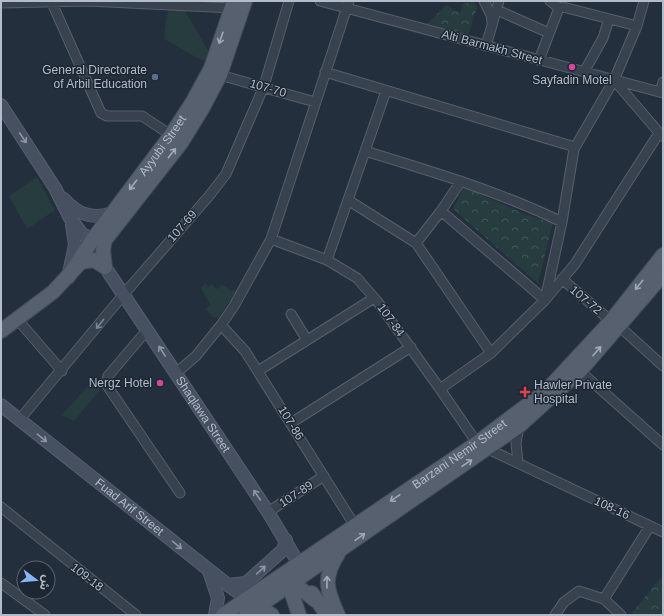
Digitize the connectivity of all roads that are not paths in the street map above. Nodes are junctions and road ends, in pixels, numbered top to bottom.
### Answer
1 (88, 1) edge
2 (245, 1) edge
3 (289, 1) edge
4 (320, 1) edge
5 (484, 1) edge
6 (499, 1) edge
7 (550, 1) edge
8 (644, 1) edge
9 (1, 3) edge
10 (52, 3) junction
11 (180, 4) edge
12 (194, 4) edge
13 (233, 4) edge
14 (348, 5) edge
15 (559, 8) junction
16 (497, 10) junction
17 (609, 19) junction
18 (492, 23) junction
19 (637, 26) junction
20 (549, 33) junction
21 (486, 46) junction
22 (539, 60) junction
23 (325, 72) junction
24 (584, 72) junction
25 (220, 75) junction
26 (614, 80) junction
27 (663, 82) edge
28 (264, 86) junction
29 (386, 91) junction
30 (662, 93) edge
31 (315, 102) junction
32 (1, 105) edge
33 (171, 135) junction
34 (661, 135) edge
35 (575, 148) junction
36 (365, 151) junction
37 (461, 181) junction
38 (55, 188) junction
39 (348, 200) junction
40 (441, 211) junction
41 (112, 213) junction
42 (70, 218) junction
43 (562, 222) junction
44 (109, 233) junction
45 (93, 238) junction
46 (271, 239) junction
47 (416, 243) junction
48 (663, 255) edge
49 (327, 260) junction
50 (105, 267) junction
51 (663, 271) edge
52 (68, 277) junction
53 (562, 279) junction
54 (659, 287) edge
55 (124, 294) junction
56 (374, 298) junction
57 (545, 300) junction
58 (291, 314) dead end
59 (17, 319) junction
60 (615, 323) junction
61 (221, 325) junction
62 (148, 329) junction
63 (1, 331) edge
64 (308, 340) junction
65 (411, 348) junction
66 (491, 353) junction
67 (663, 366) edge
68 (62, 371) junction
69 (258, 371) junction
70 (580, 371) junction
71 (176, 373) junction
72 (440, 389) junction
73 (1, 405) edge
74 (20, 420) junction
75 (291, 423) junction
76 (519, 426) junction
77 (663, 444) edge
78 (482, 446) junction
79 (518, 463) junction
80 (324, 476) junction
81 (180, 493) dead end
82 (1, 507) edge
83 (268, 512) junction
84 (355, 526) junction
85 (650, 526) junction
86 (663, 532) edge
87 (286, 540) junction
88 (341, 550) junction
89 (208, 570) junction
90 (301, 570) junction
91 (1, 582) edge
92 (228, 585) junction
93 (291, 585) junction
94 (255, 599) junction
95 (604, 599) junction
96 (316, 600) junction
97 (45, 615) edge
98 (136, 615) edge
99 (215, 615) edge
100 (223, 615) edge
101 (246, 615) edge
102 (272, 615) edge
103 (299, 615) edge
104 (327, 615) edge
105 (338, 615) edge
106 (555, 615) edge
107 (621, 615) edge

1 - 10 street
1 - 11 street
2 - 25 main road, Ayyubi Street
3 - 28 street, 107-69
4 - 14 street, Alti Barmakh Street
5 - 18 street
6 - 16 street
7 - 15 street
8 - 19 street
9 - 10 street
10 - 33 street
11 - 12 street
12 - 13 street
13 -> 33 main road, Ayyubi Street
14 - 21 street, Alti Barmakh Street
14 - 23 street
15 - 17 street
15 - 20 street
16 - 18 street
16 - 20 street
17 - 19 street
17 - 24 street
18 - 21 street
19 - 26 street
20 - 22 street
21 - 22 street, Alti Barmakh Street
22 - 24 street, Alti Barmakh Street
23 - 29 street
23 - 31 street
24 - 26 street, Alti Barmakh Street
25 - 28 street, 107-70
44 -> 25 main road, Ayyubi Street
26 - 30 street, Alti Barmakh Street
26 - 34 street
26 - 35 street
27 - 30 street
28 - 31 street, 107-70
28 - 55 street, 107-69
29 - 35 street
29 - 36 street
31 - 46 street
32 -> 38 main road
33 -> 41 main road, Ayyubi Street
34 - 53 street
35 - 43 street
36 - 37 street
36 - 39 street
37 - 40 street
37 - 43 street
38 - 41 main road
38 - 42 main road
39 - 47 street
39 - 49 street
40 - 47 street
40 - 57 street
41 - 45 main road, Ayyubi Street
42 - 45 main road
42 - 52 main road
43 - 57 street
44 - 45 main road
44 - 50 main road, Ayyubi Street
45 - 52 main road, Ayyubi Street
46 - 49 street, 107-84
46 - 61 street
47 - 66 street
48 -> 60 main road, Barzani Nemir Street
49 - 56 street, 107-84
50 - 52 main road
50 - 55 main road, Shaqlawa Street
51 - 54 main road, Barzani Nemir Street
52 - 59 main road
53 - 57 street
53 - 60 street, 107-72
54 - 60 main road, Barzani Nemir Street
55 - 62 main road, Shaqlawa Street
55 -> 68 street, 107-69
56 - 64 street
56 - 65 street, 107-84
57 - 66 street
58 - 64 street
59 - 63 main road
59 - 68 street
60 - 67 street, 107-72
70 -> 60 main road, Barzani Nemir Street
60 - 78 main road, Barzani Nemir Street
61 - 69 street, 107-86
61 - 71 street
71 -> 62 main road, Shaqlawa Street
62 - 81 street
64 - 69 street
65 - 72 street, 107-84
65 - 75 street
66 - 72 street
68 - 74 street, 107-69
69 - 75 street, 107-86
70 - 76 main road, Barzani Nemir Street
70 - 77 street
83 -> 71 main road, Shaqlawa Street
72 - 78 street, 107-84
73 - 74 main road, Fuad Arif Street
74 -> 89 main road, Fuad Arif Street
75 - 80 street, 107-86
76 - 78 main road, Barzani Nemir Street
76 - 79 street
78 - 79 street, 108-16
78 -> 84 main road, Barzani Nemir Street
88 -> 78 main road, Barzani Nemir Street
79 - 85 street, 108-16
80 - 83 street, 107-89
80 - 84 street, 107-86
82 - 98 street, 109-18
83 - 87 main road, Shaqlawa Street
84 - 90 main road, Barzani Nemir Street
85 - 86 street, 108-16
85 - 95 street
87 - 90 main road, Shaqlawa Street
92 -> 87 main road
88 - 90 main road, Barzani Nemir Street
105 -> 88 main road
89 - 92 main road, Fuad Arif Street
89 - 99 main road
90 - 93 main road
90 - 94 main road, Barzani Nemir Street
90 - 96 main road
91 - 97 street
92 - 94 main road, Fuad Arif Street
93 - 94 main road
93 - 96 main road
93 - 103 main road
94 - 100 main road, Barzani Nemir Street
94 - 101 main road, Barzani Nemir Street
94 - 102 main road
95 - 106 street
95 - 107 street
96 - 104 main road

